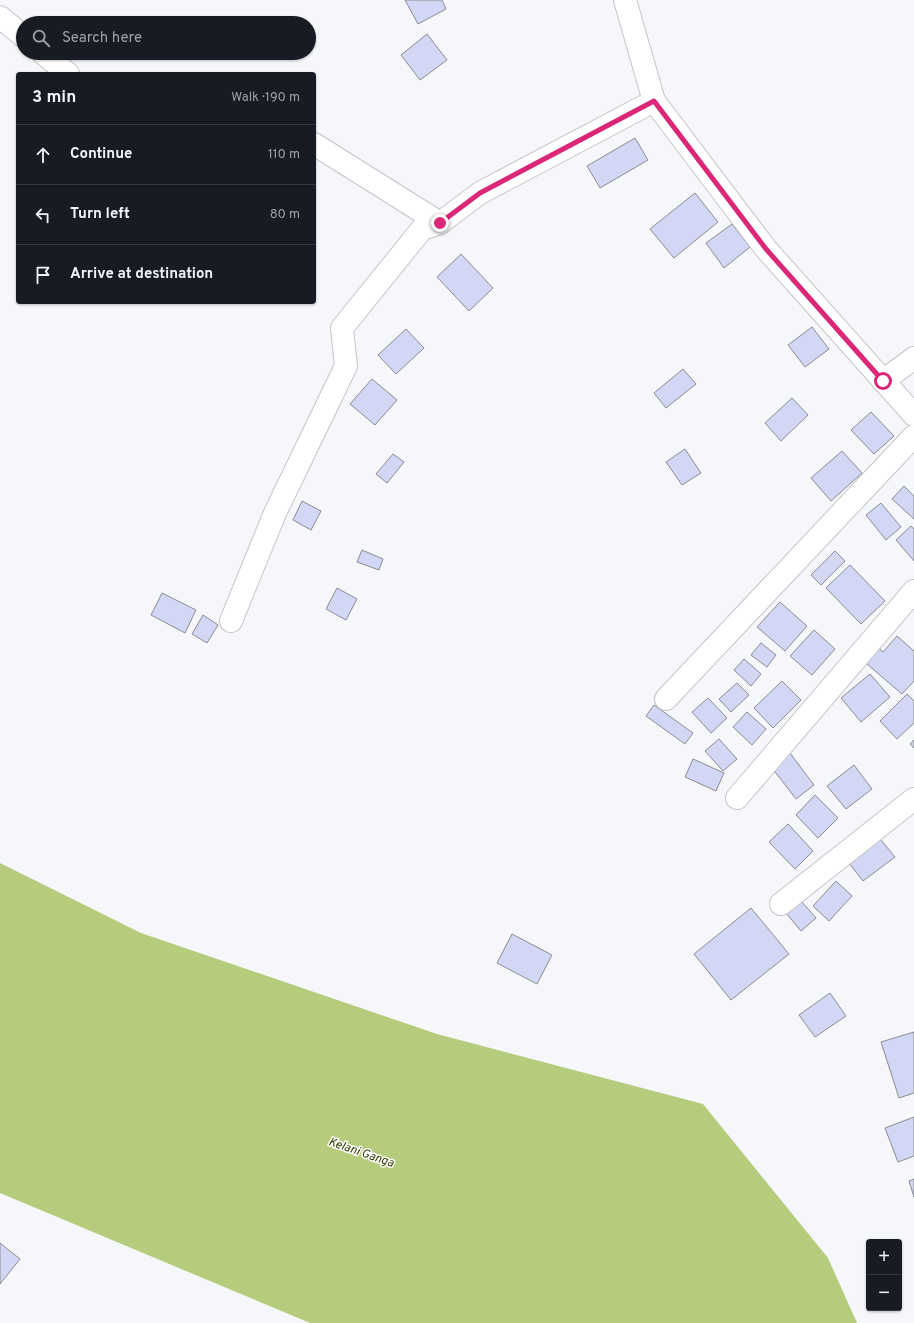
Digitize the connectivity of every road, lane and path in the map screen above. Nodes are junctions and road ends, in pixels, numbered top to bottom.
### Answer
1 (625, 0) edge
2 (0, 17) edge
3 (16, 30) edge
4 (51, 60) edge
5 (66, 72) edge
6 (654, 101) junction
7 (316, 145) edge
8 (440, 223) junction
9 (914, 358) edge
10 (883, 381) junction
11 (914, 415) edge
12 (914, 436) edge
13 (914, 591) edge
14 (231, 621) dead end
15 (666, 699) dead end
16 (737, 798) dead end
17 (914, 800) edge
18 (781, 904) dead end

1 - 6 street
2 - 3 street
4 - 5 street
6 - 8 street
6 - 10 street
7 - 8 street
8 - 14 street
9 - 10 street
10 - 11 street
12 - 15 street
13 - 16 street
17 - 18 street

